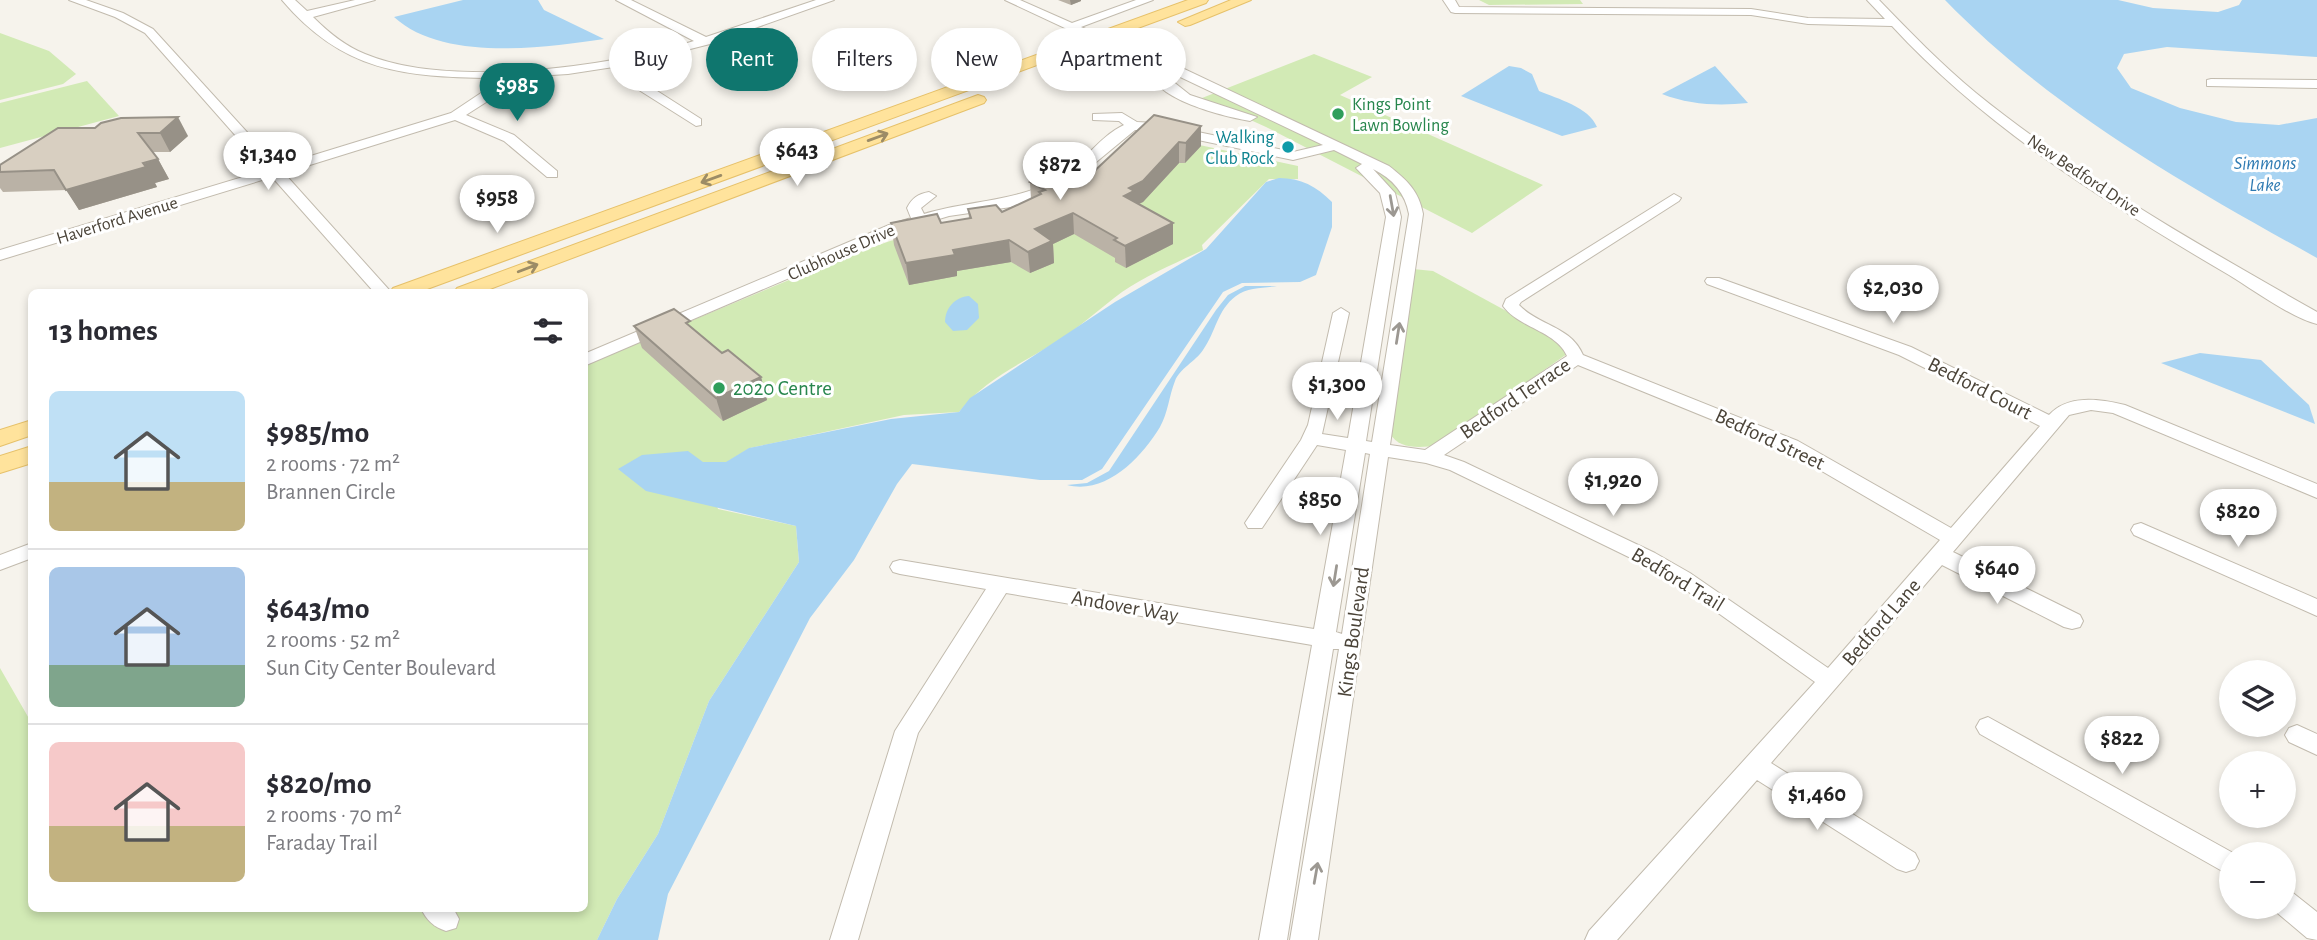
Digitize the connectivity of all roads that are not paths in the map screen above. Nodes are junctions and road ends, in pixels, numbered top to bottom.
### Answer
1 (75, 0) edge
2 (288, 0) edge
3 (369, 0) edge
4 (622, 0) edge
5 (828, 0) edge
6 (1011, 0) edge
7 (1147, 0) edge
8 (1201, 0) edge
9 (1244, 0) edge
10 (1873, 0) edge
11 (1452, 5) edge
12 (1467, 5) edge
13 (306, 15) junction
14 (1893, 23) junction
15 (1071, 27) joint
16 (1124, 28) edge
17 (1171, 28) dead end
18 (704, 41) junction
19 (692, 44) edge
20 (1036, 60) edge
21 (609, 64) edge
22 (501, 75) junction
23 (1186, 76) edge
24 (1036, 79) edge
25 (2211, 83) dead end
26 (2317, 84) edge
27 (1186, 86) edge
28 (649, 91) edge
29 (456, 116) junction
30 (1098, 117) dead end
31 (696, 122) dead end
32 (1134, 126) junction
33 (1329, 148) junction
34 (274, 172) junction
35 (551, 174) dead end
36 (929, 196) dead end
37 (1674, 198) dead end
38 (919, 219) junction
39 (0, 256) edge
40 (1713, 281) dead end
41 (380, 289) edge
42 (408, 289) edge
43 (472, 289) edge
44 (2317, 301) edge
45 (2295, 307) junction
46 (1341, 313) dead end
47 (2317, 319) edge
48 (588, 358) edge
49 (1576, 358) junction
50 (2050, 423) junction
51 (28, 428) edge
52 (0, 438) edge
53 (1311, 438) junction
54 (1356, 446) junction
55 (1379, 450) junction
56 (28, 455) edge
57 (1429, 457) junction
58 (0, 465) edge
59 (2317, 491) edge
60 (1255, 523) dead end
61 (2141, 530) dead end
62 (1947, 547) junction
63 (28, 552) edge
64 (0, 563) edge
65 (900, 566) dead end
66 (1000, 584) junction
67 (2317, 608) edge
68 (2072, 621) dead end
69 (1325, 639) junction
70 (1352, 642) junction
71 (1830, 681) junction
72 (1988, 727) dead end
73 (1754, 765) junction
74 (2219, 857) edge
75 (1906, 861) dead end
76 (2296, 912) edge
77 (2317, 929) edge
78 (844, 940) edge
79 (1273, 940) edge
80 (1304, 940) edge
81 (1599, 940) edge

1 - 34 street
2 - 13 street
3 - 13 street
4 - 18 street
5 - 18 street
6 - 15 street, Kings Boulevard
7 - 15 street
8 - 16 main road
9 - 17 main road
10 - 14 street, New Bedford Drive
11 - 12 street
12 - 14 street
13 - 22 street
14 - 45 street, New Bedford Drive
18 - 19 street
20 -> 42 main road
21 - 22 street
22 - 29 street, Haverford Avenue
23 - 33 street, Kings Boulevard
43 -> 24 main road
25 - 26 street
27 - 33 street, Kings Boulevard
28 - 31 street
29 - 34 street, Haverford Avenue
29 - 35 street
30 - 32 street
32 - 33 street
32 - 38 street, Clubhouse Drive
33 -> 54 street, Kings Boulevard
55 -> 33 street, Kings Boulevard
34 - 39 street, Haverford Avenue
34 - 41 street
36 - 38 street
37 - 49 street, Bedford Terrace
38 - 48 street, Clubhouse Drive
40 - 50 street, Bedford Court
44 - 45 street
45 - 47 street, New Bedford Drive
46 - 53 street
49 - 57 street, Bedford Terrace
49 - 62 street, Bedford Street
50 - 59 street, Bedford Lane
50 - 62 street, Bedford Lane
51 - 52 main road
53 - 54 street, Bedford Trail
53 - 60 street
54 - 55 street, Bedford Trail
54 -> 69 street, Kings Boulevard
55 - 57 street, Bedford Trail
55 - 70 street, Kings Boulevard
56 - 58 main road
57 - 71 street, Bedford Trail
61 - 67 street
62 - 68 street, Bedford Street
62 - 71 street, Bedford Lane
63 - 64 street
65 - 66 street, Andover Way
66 - 69 street, Andover Way
66 - 78 street
69 - 70 street, Andover Way
69 - 79 street, Kings Boulevard
80 -> 70 street, Kings Boulevard
71 - 73 street, Bedford Lane
72 - 74 street
73 - 75 street
73 - 81 street, Bedford Lane
76 - 77 street

